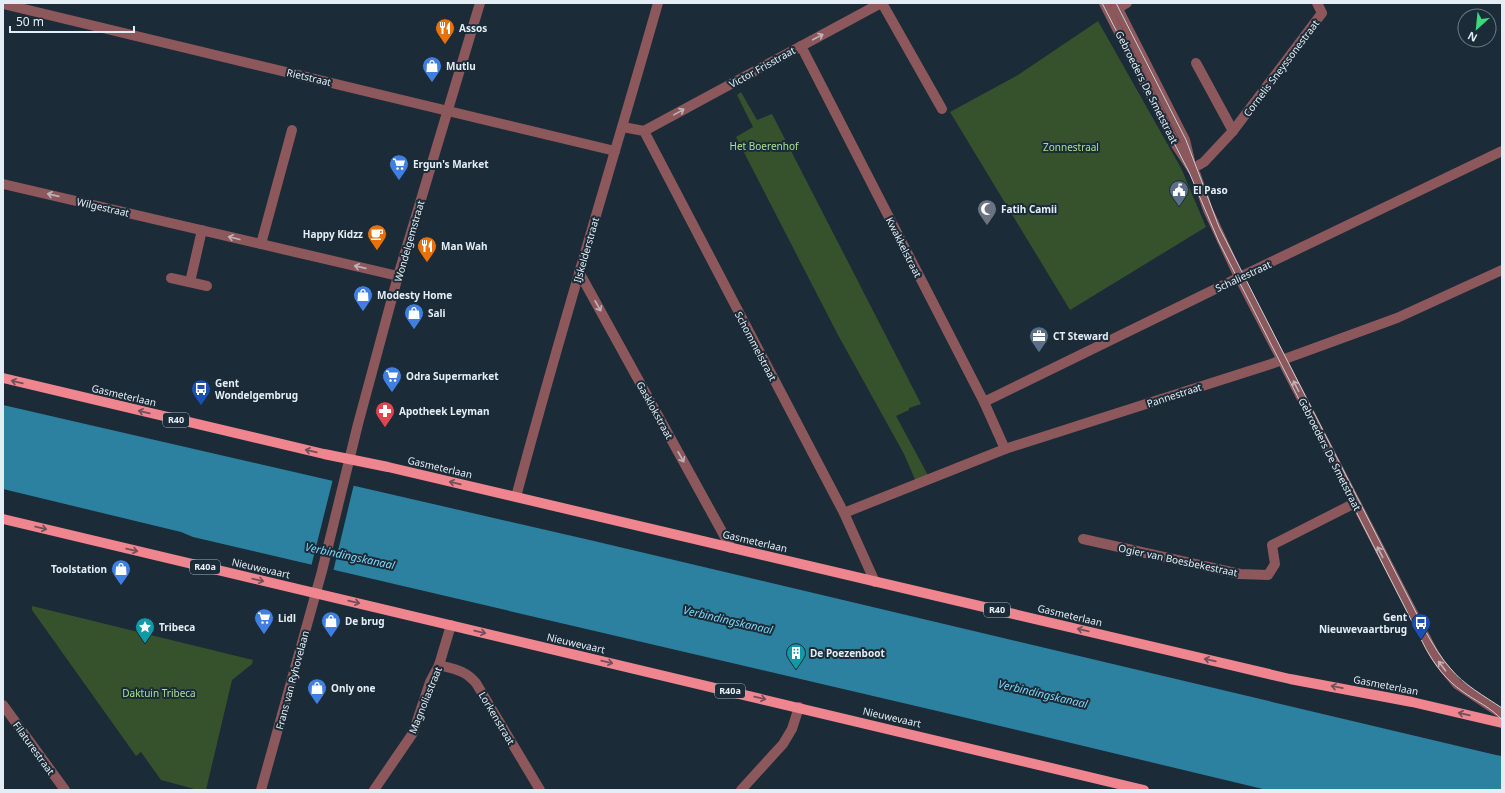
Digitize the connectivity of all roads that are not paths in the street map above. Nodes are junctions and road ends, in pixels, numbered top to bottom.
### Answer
1 (480, 3) edge
2 (658, 3) edge
3 (881, 3) edge
4 (1104, 3) edge
5 (1316, 3) edge
6 (3, 4) edge
7 (1117, 7) edge
8 (801, 46) junction
9 (1196, 63) dead end
10 (942, 109) dead end
11 (448, 110) junction
12 (623, 127) junction
13 (292, 130) dead end
14 (644, 131) junction
15 (1233, 131) junction
16 (615, 151) junction
17 (1502, 151) edge
18 (1192, 169) junction
19 (3, 184) edge
20 (202, 230) junction
21 (261, 244) junction
22 (1502, 270) edge
23 (579, 272) junction
24 (398, 276) junction
25 (1239, 277) junction
26 (171, 278) dead end
27 (190, 282) junction
28 (207, 286) dead end
29 (1282, 360) junction
30 (3, 378) edge
31 (984, 402) junction
32 (1005, 449) junction
33 (349, 459) junction
34 (516, 497) junction
35 (1355, 503) junction
36 (844, 513) junction
37 (3, 519) edge
38 (1084, 539) dead end
39 (731, 548) junction
40 (322, 571) joint
41 (875, 582) junction
42 (316, 593) junction
43 (451, 625) junction
44 (439, 666) junction
45 (3, 705) edge
46 (799, 707) junction
47 (1502, 714) edge
48 (1502, 723) edge
49 (65, 790) edge
50 (261, 790) edge
51 (374, 790) edge
52 (540, 790) edge
53 (741, 790) edge
54 (1144, 790) edge

1 - 11 street, Wondelgemstraat
2 - 12 street, IJskelderstraat
8 -> 3 street, Victor Frisstraat
3 - 10 street, Victor Frisstraat
4 - 7 street, Gebroeders De Smetstraat
5 - 15 street, Cornelis Sneyssonestraat
6 - 11 street, Rietstraat
7 - 18 street, Gebroeders De Smetstraat
14 -> 8 street, Victor Frisstraat
8 - 31 street, Kwakkelstraat
9 - 15 street
11 - 16 street, Rietstraat
11 - 24 street, Wondelgemstraat
12 - 14 street
12 - 16 street, IJskelderstraat
13 - 21 street
14 - 36 street, Schommelstraat
15 - 18 street, Cornelis Sneyssonestraat
16 - 23 street, IJskelderstraat
17 - 25 street, Schaliestraat
18 - 25 street, Gebroeders De Smetstraat
20 -> 19 street, Wilgestraat
21 -> 20 street, Wilgestraat
20 - 27 street
24 -> 21 street, Wilgestraat
22 - 29 street, Pannestraat
23 - 34 street, IJskelderstraat
23 -> 39 street, Gasklokstraat
24 - 33 street, Wondelgemstraat
25 - 29 street, Gebroeders De Smetstraat
25 - 31 street, Schaliestraat
26 - 27 street
27 - 28 street
29 - 32 street, Pannestraat
35 -> 29 street, Gebroeders De Smetstraat
33 -> 30 main road, Gasmeterlaan / R40
31 - 32 street, Kwakkelstraat
32 - 36 street, Pannestraat
34 -> 33 main road, Gasmeterlaan / R40
33 - 40 street, Wondelgemstraat
34 - 39 main road, Gasmeterlaan / R40
35 - 38 street, Ogier van Boesbekestraat
47 -> 35 street, Gebroeders De Smetstraat
36 - 41 street, Schommelstraat
37 -> 42 main road, Nieuwevaart / R40a
39 - 41 main road, Gasmeterlaan / R40
40 - 42 street, Frans van Ryhovelaan
48 -> 41 main road, Gasmeterlaan / R40
42 -> 43 main road, Nieuwevaart / R40a
42 - 50 street, Frans van Ryhovelaan
43 - 44 street, Magnoliastraat
43 -> 46 main road, Nieuwevaart / R40a
44 - 51 street, Magnoliastraat
44 - 52 street, Lorkenstraat
45 - 49 street, Filaturestraat
46 - 53 street
46 - 54 main road, Nieuwevaart / R40a

